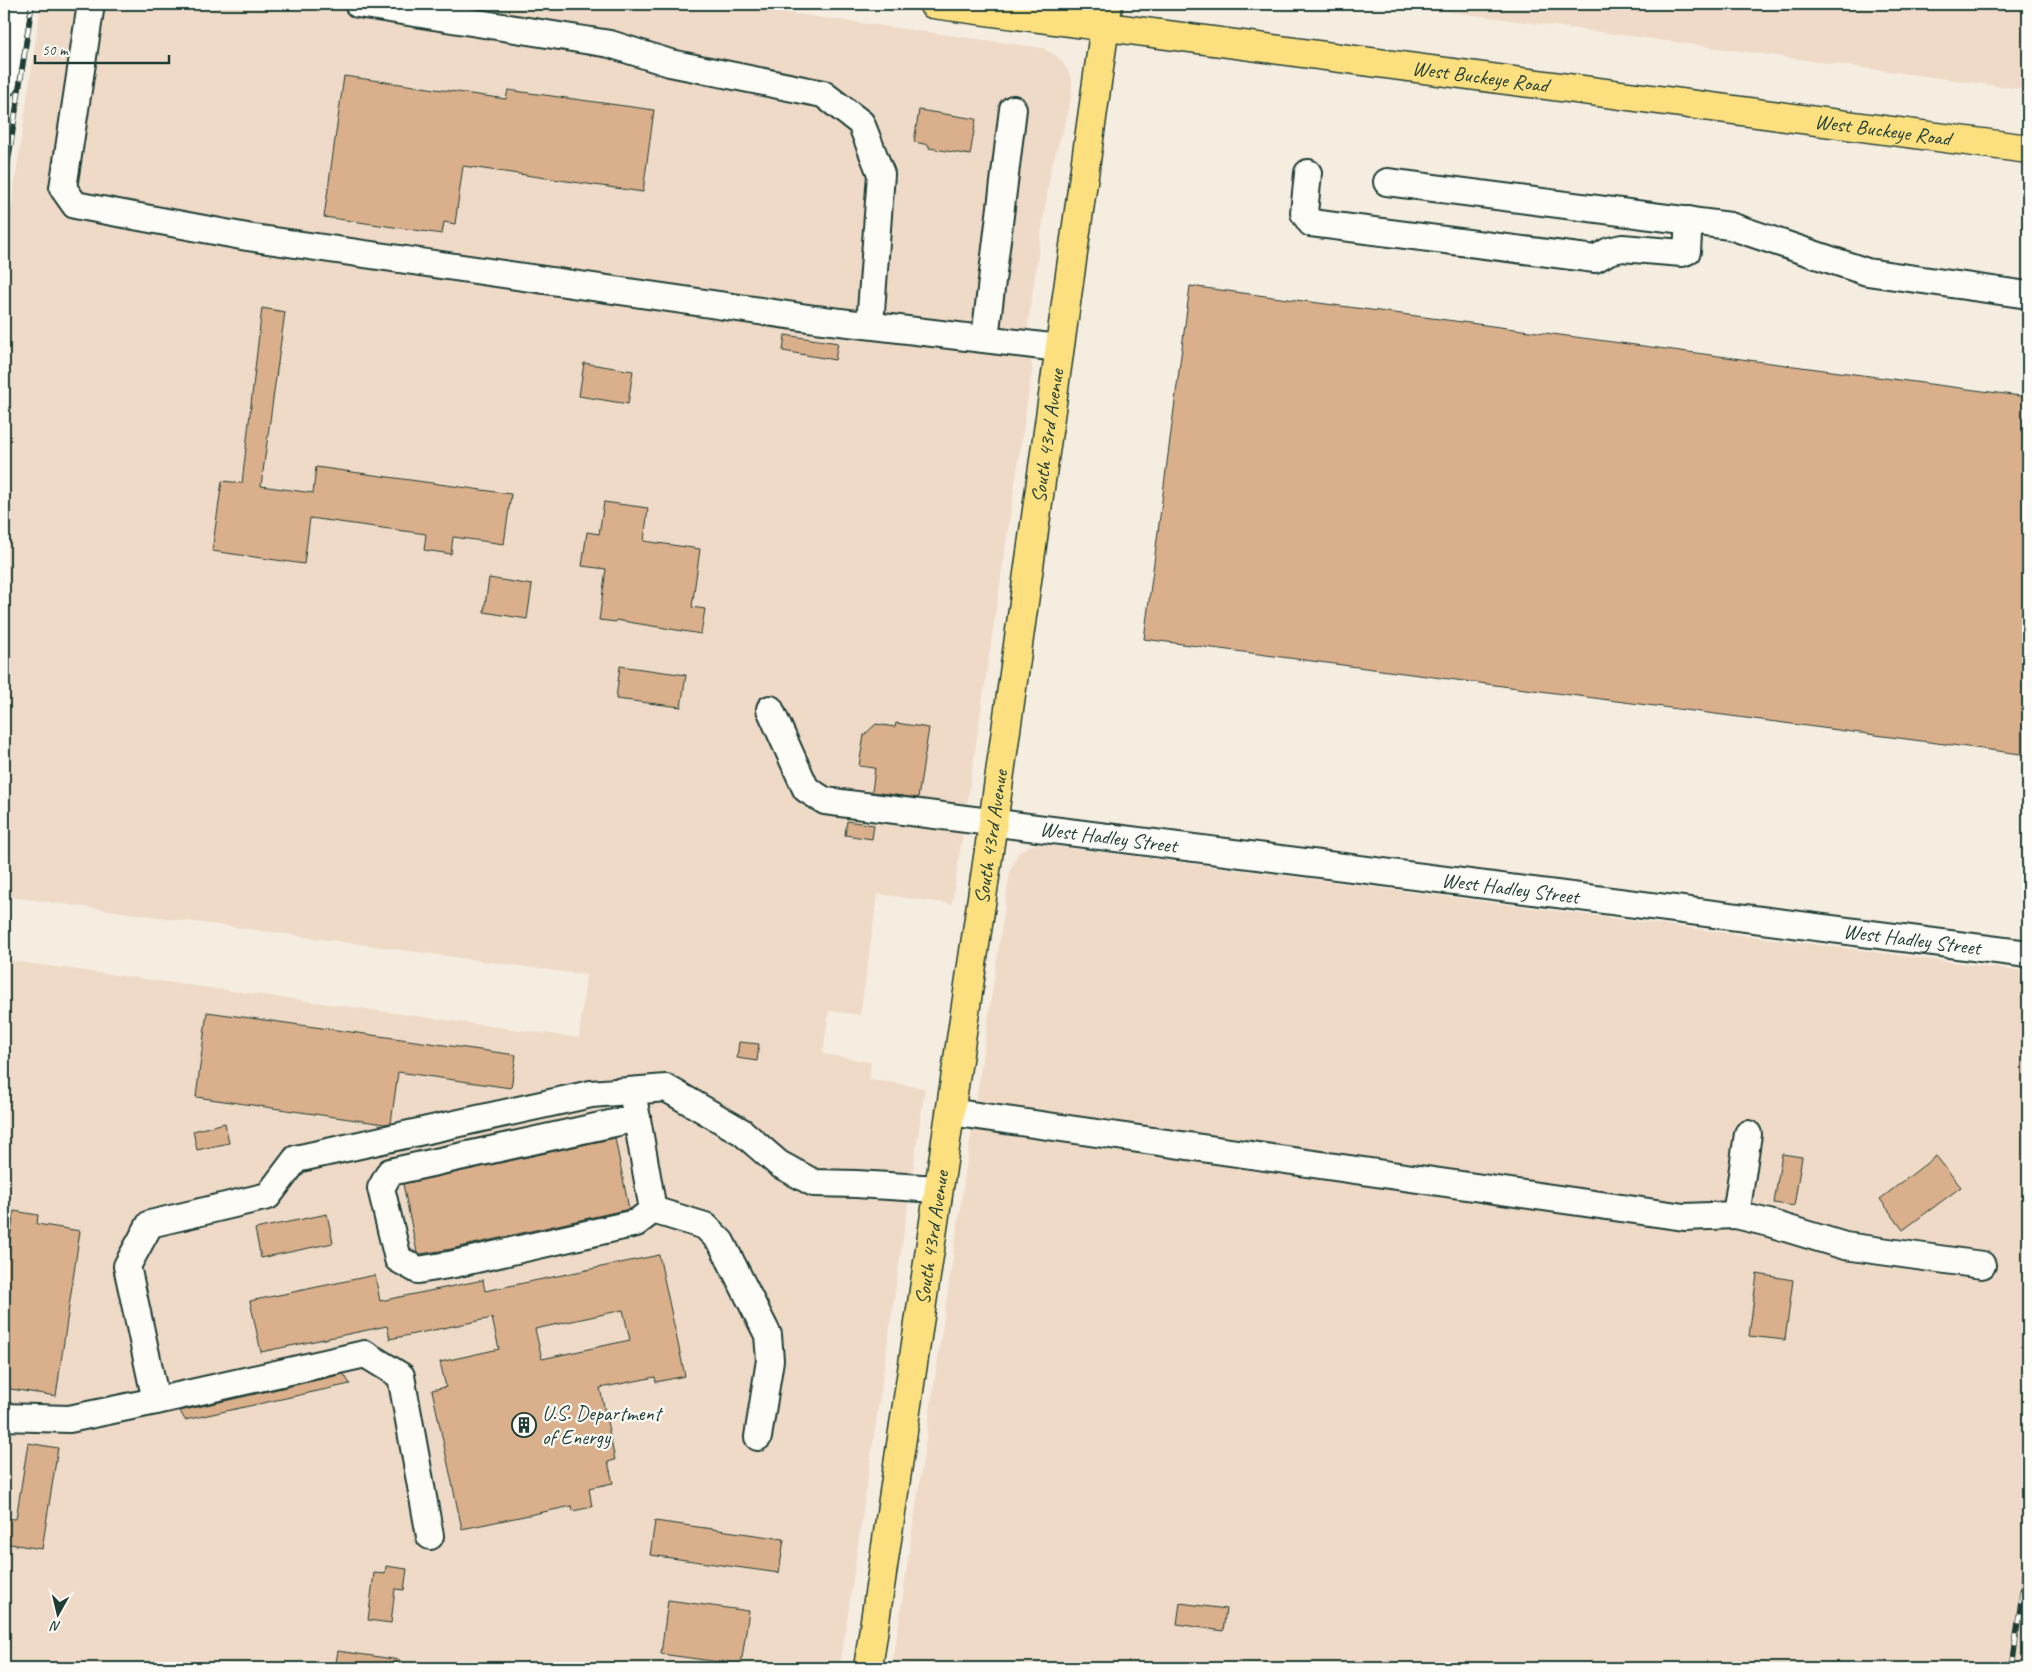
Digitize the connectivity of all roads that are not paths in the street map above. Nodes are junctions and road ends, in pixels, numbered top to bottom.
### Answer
1 (91, 4) edge
2 (358, 4) edge
3 (933, 4) edge
4 (11, 15) edge
5 (1106, 16) edge
6 (4, 83) edge
7 (1013, 109) dead end
8 (2028, 149) edge
9 (1308, 173) dead end
10 (1387, 182) dead end
11 (1689, 220) junction
12 (2028, 295) edge
13 (870, 325) junction
14 (985, 338) junction
15 (1060, 348) junction
16 (770, 709) dead end
17 (993, 823) junction
18 (2028, 954) edge
19 (632, 1091) junction
20 (950, 1112) junction
21 (637, 1118) junction
22 (1748, 1134) dead end
23 (938, 1190) junction
24 (653, 1210) junction
25 (1736, 1216) junction
26 (1982, 1265) dead end
27 (156, 1401) junction
28 (4, 1417) edge
29 (758, 1437) dead end
30 (430, 1536) dead end
31 (868, 1668) edge

1 - 13 street
2 - 13 street
3 - 5 main road, West Buckeye Road
4 - 6 street
5 - 8 main road, West Buckeye Road
5 - 15 main road, South 43rd Avenue
7 - 14 street
9 - 11 street
10 - 11 street
11 - 12 street
13 - 14 street
14 - 15 street
15 - 17 main road, South 43rd Avenue
16 - 17 street, West Hadley Street
17 - 18 street, West Hadley Street
17 - 20 main road, South 43rd Avenue
19 - 21 street
19 - 23 street
19 - 27 street
20 - 23 main road, South 43rd Avenue
20 - 25 street
21 - 24 street
21 - 24 street
22 - 25 street
23 - 31 main road, South 43rd Avenue
24 - 29 street
25 - 26 street
27 - 28 street
27 - 30 street

